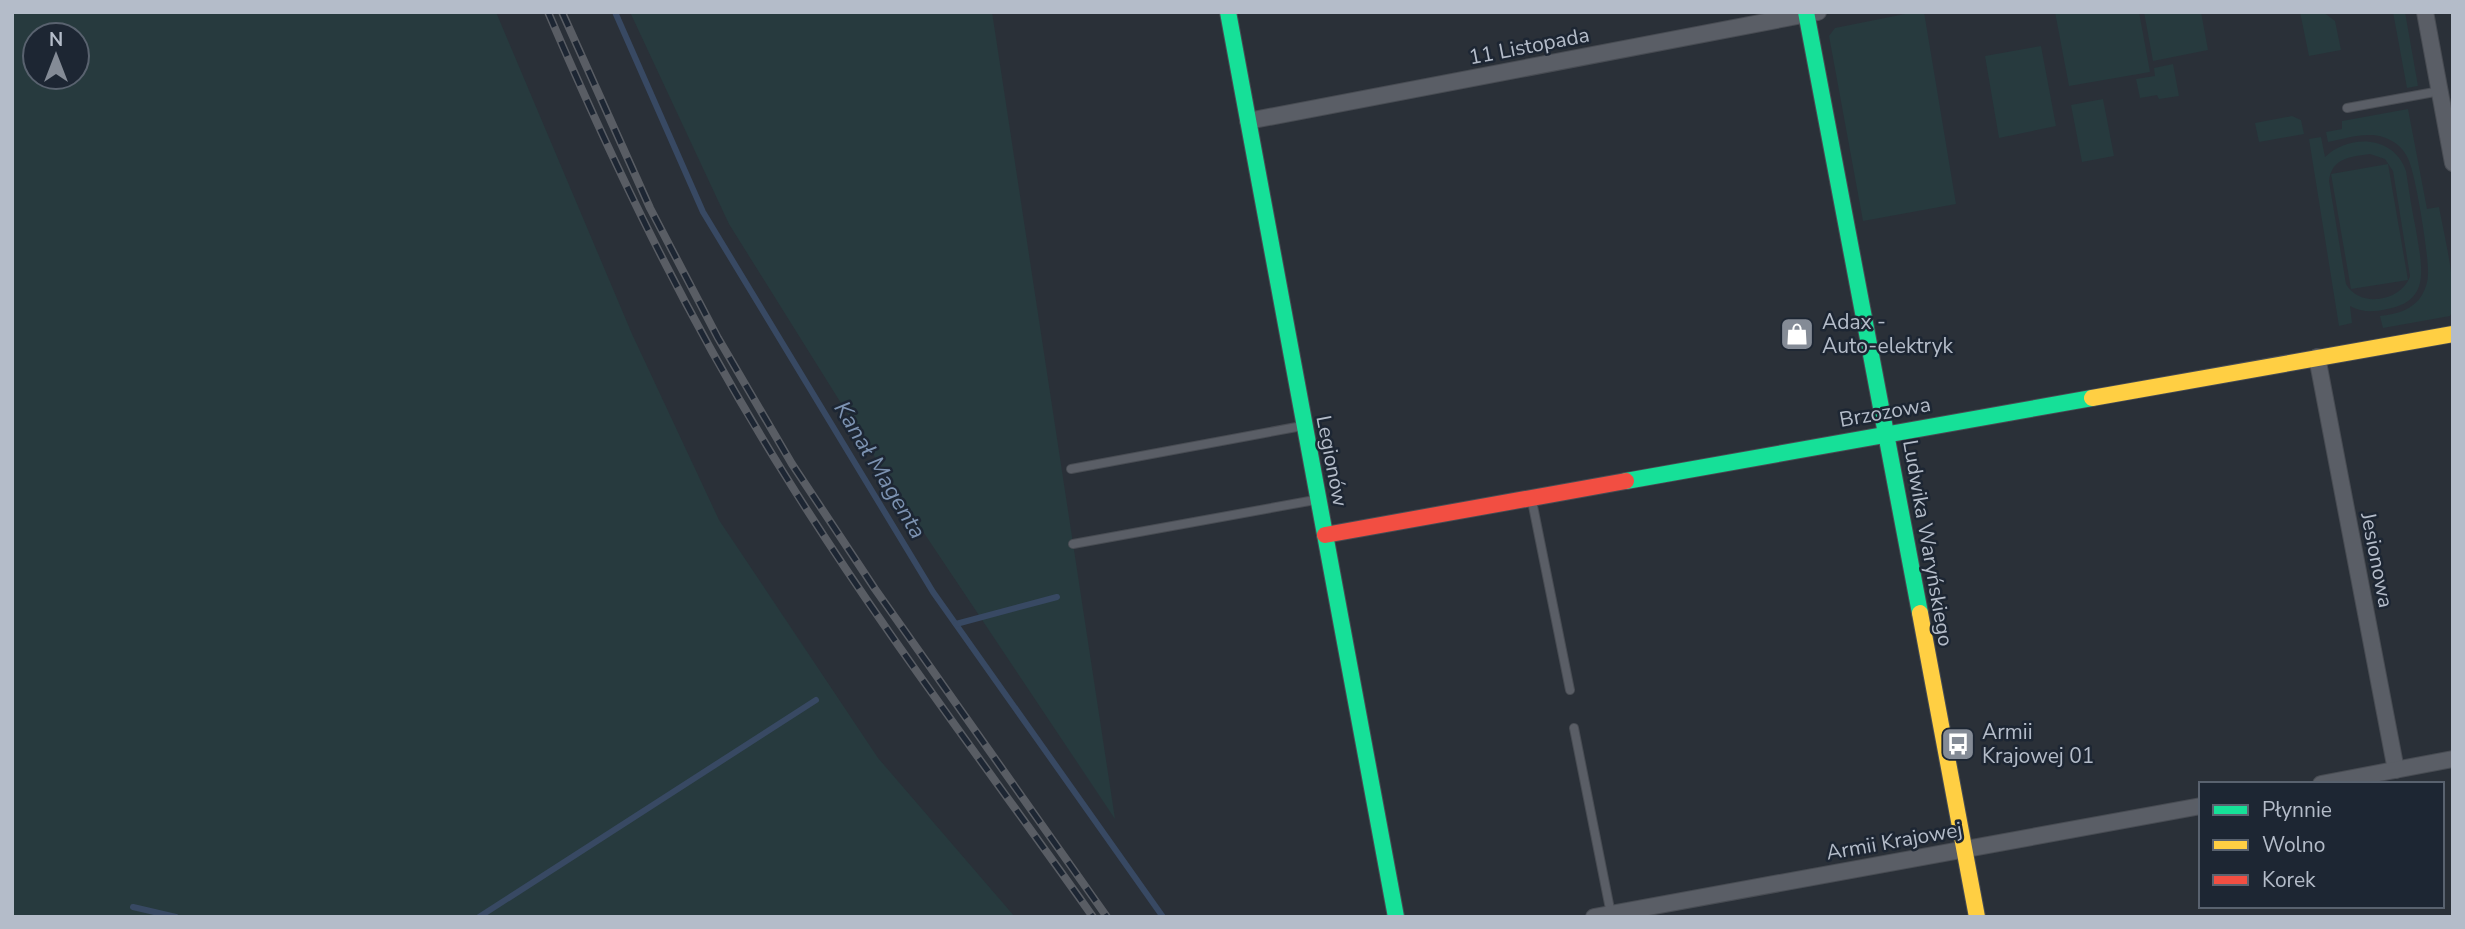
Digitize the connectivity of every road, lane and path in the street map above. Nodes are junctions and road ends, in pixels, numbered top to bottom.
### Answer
1 (1228, 12) edge
2 (2425, 12) edge
3 (1810, 13) edge
4 (2440, 92) junction
5 (2347, 108) dead end
6 (1248, 121) junction
7 (2453, 163) edge
8 (2453, 334) edge
9 (2316, 357) junction
10 (1304, 426) junction
11 (1887, 433) junction
12 (1071, 469) dead end
13 (1531, 498) junction
14 (1318, 499) junction
15 (1325, 535) junction
16 (1073, 544) dead end
17 (1570, 690) dead end
18 (1574, 728) dead end
19 (2453, 759) edge
20 (2396, 770) junction
21 (2332, 782) edge
22 (2199, 806) edge
23 (1965, 849) junction
24 (1611, 914) junction
25 (1396, 917) edge
26 (1594, 917) edge
27 (1977, 917) edge

1 - 6 street, Legionów
2 - 4 street
3 - 6 street, 11 Listopada
3 - 11 street, Ludwika Waryńskiego
4 - 5 lane
4 - 7 street
6 - 10 street, Legionów
8 - 9 street, Brzozowa
9 - 11 street, Brzozowa
9 - 20 street, Jesionowa
10 - 12 lane
10 - 14 street, Legionów
11 - 13 street, Brzozowa
11 - 23 street, Ludwika Waryńskiego
13 - 15 street, Brzozowa
13 - 17 lane
14 - 15 street, Legionów
14 - 16 lane
15 - 25 street, Legionów
18 - 24 lane
19 - 20 street
20 - 21 street
22 - 23 street, Armii Krajowej
23 - 24 street, Armii Krajowej
23 - 27 street, Ludwika Waryńskiego
24 - 26 street, Armii Krajowej

